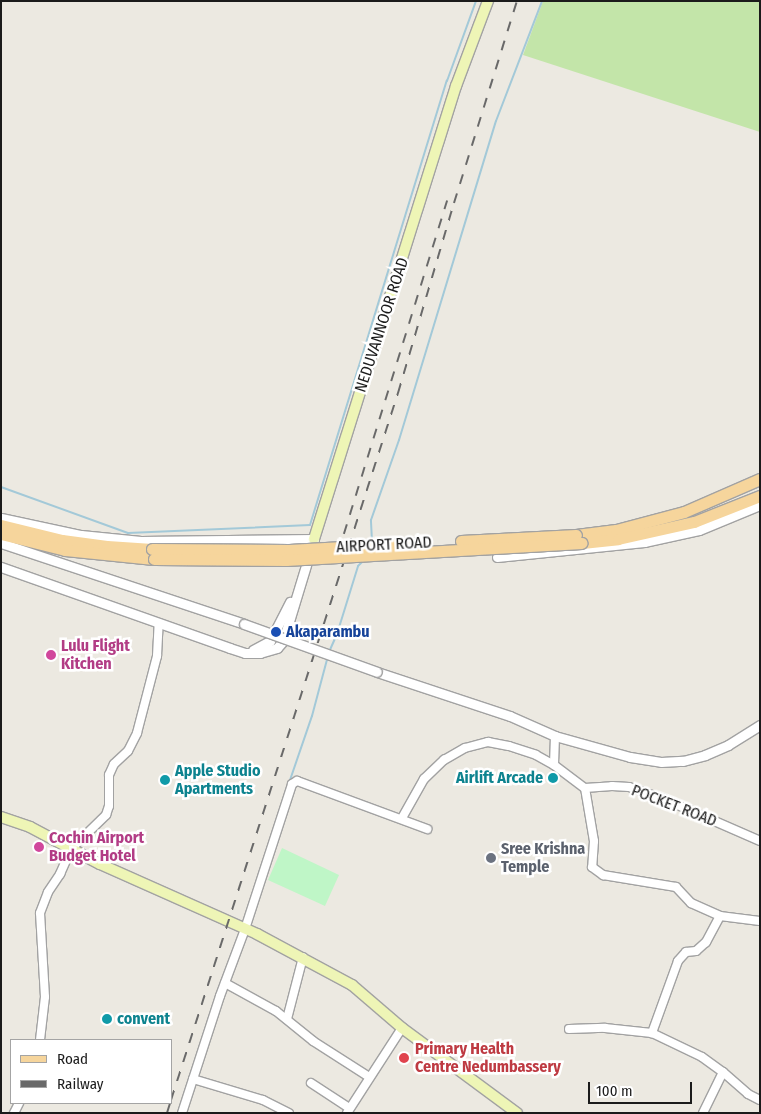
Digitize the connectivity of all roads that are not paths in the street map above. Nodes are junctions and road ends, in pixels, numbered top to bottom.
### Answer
1 (488, 1) edge
2 (760, 479) edge
3 (760, 496) edge
4 (760, 505) edge
5 (1, 518) edge
6 (1, 524) edge
7 (1, 534) edge
8 (314, 539) junction
9 (579, 539) junction
10 (302, 540) junction
11 (1, 543) edge
12 (497, 558) dead end
13 (1, 567) edge
14 (290, 610) junction
15 (159, 623) junction
16 (245, 653) junction
17 (760, 725) edge
18 (555, 736) junction
19 (554, 765) junction
20 (585, 788) junction
21 (1, 817) edge
22 (402, 818) junction
23 (427, 829) dead end
24 (760, 841) edge
25 (70, 850) junction
26 (720, 916) junction
27 (760, 922) edge
28 (246, 929) junction
29 (303, 957) junction
30 (225, 983) junction
31 (287, 1019) junction
32 (402, 1028) junction
33 (569, 1029) dead end
34 (652, 1033) junction
35 (40, 1039) edge
36 (723, 1072) junction
37 (369, 1077) junction
38 (193, 1079) junction
39 (311, 1083) dead end
40 (760, 1100) edge
41 (348, 1110) edge
42 (182, 1113) edge
43 (289, 1113) edge
44 (517, 1113) edge
45 (703, 1113) edge

1 - 8 main road, NEDUVANNOOR ROAD
2 - 9 main road, AIRPORT ROAD
3 - 9 main road, AIRPORT ROAD
4 - 12 street
5 - 10 street
6 - 9 main road, AIRPORT ROAD, bridge
7 - 9 main road, AIRPORT ROAD, bridge
8 - 10 street
8 - 14 street, NEDUVANNOOR ROAD
10 - 14 street
11 - 18 street, bridge
13 - 15 street
14 - 16 street
14 - 16 street, NEDUVANNOOR ROAD
15 - 16 street
15 - 25 street
17 - 18 street
18 - 19 street
19 - 20 street
19 - 22 street
20 - 24 street, POCKET ROAD
20 - 26 street
21 - 25 main road
22 - 23 street
22 - 28 street
25 - 28 main road
25 - 35 street
26 - 27 street
26 - 34 street
28 - 29 main road
28 - 30 street
29 - 31 street
29 - 32 main road
30 - 31 street
30 - 38 street
31 - 37 street
32 - 37 street
32 - 44 main road
33 - 34 street
34 - 36 street
36 - 40 street
36 - 45 street
37 - 41 street
38 - 42 street
38 - 43 street
39 - 41 street

